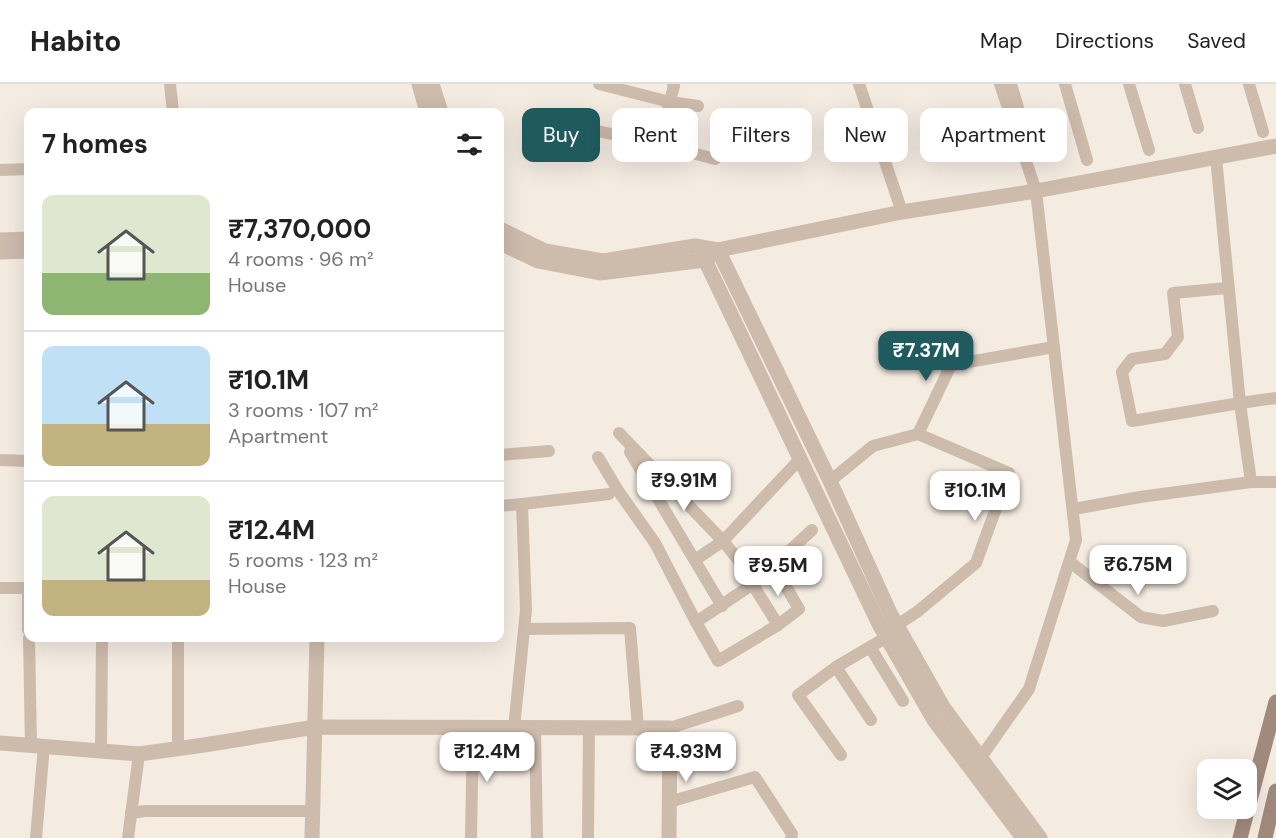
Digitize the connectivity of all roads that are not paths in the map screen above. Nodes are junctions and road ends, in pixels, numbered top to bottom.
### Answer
1 (170, 84) edge
2 (419, 84) edge
3 (432, 84) edge
4 (599, 84) edge
5 (673, 84) edge
6 (859, 84) edge
7 (1000, 84) edge
8 (1011, 84) edge
9 (1065, 84) edge
10 (1129, 84) edge
11 (1185, 84) edge
12 (1249, 84) edge
13 (670, 102) junction
14 (698, 106) dead end
15 (173, 108) edge
16 (425, 108) edge
17 (440, 108) edge
18 (668, 108) edge
19 (1198, 128) dead end
20 (1263, 132) dead end
21 (1276, 146) edge
22 (1149, 150) dead end
23 (1216, 158) junction
24 (1088, 160) dead end
25 (1035, 164) dead end
26 (24, 169) edge
27 (0, 170) edge
28 (1036, 191) junction
29 (902, 212) junction
30 (504, 231) edge
31 (24, 239) edge
32 (0, 240) edge
33 (504, 245) edge
34 (718, 250) junction
35 (24, 251) edge
36 (0, 252) edge
37 (705, 260) junction
38 (1227, 288) junction
39 (1054, 346) junction
40 (1276, 398) edge
41 (1240, 403) junction
42 (918, 434) junction
43 (549, 451) dead end
44 (504, 455) edge
45 (598, 457) dead end
46 (800, 459) junction
47 (0, 460) edge
48 (24, 461) edge
49 (831, 481) junction
50 (1251, 482) junction
51 (1276, 482) edge
52 (609, 494) dead end
53 (522, 504) junction
54 (504, 506) edge
55 (1074, 509) junction
56 (812, 530) dead end
57 (723, 542) junction
58 (695, 561) junction
59 (1070, 562) junction
60 (774, 566) junction
61 (754, 584) junction
62 (0, 588) edge
63 (24, 588) edge
64 (722, 606) junction
65 (1213, 611) dead end
66 (696, 622) junction
67 (778, 625) junction
68 (897, 625) junction
69 (524, 629) junction
70 (887, 638) junction
71 (29, 642) edge
72 (102, 642) edge
73 (178, 642) edge
74 (317, 642) edge
75 (870, 647) junction
76 (836, 667) junction
77 (903, 701) dead end
78 (1276, 702) edge
79 (738, 706) dead end
80 (871, 720) dead end
81 (315, 727) junction
82 (473, 728) junction
83 (514, 728) junction
84 (535, 728) junction
85 (589, 728) junction
86 (638, 728) junction
87 (670, 728) junction
88 (0, 743) edge
89 (37, 746) junction
90 (178, 749) junction
91 (101, 751) junction
92 (139, 754) junction
93 (841, 755) dead end
94 (976, 764) junction
95 (1276, 791) edge
96 (669, 802) junction
97 (313, 811) junction
98 (131, 813) junction
99 (36, 838) edge
100 (128, 838) edge
101 (312, 838) edge
102 (471, 838) edge
103 (537, 838) edge
104 (588, 838) edge
105 (669, 838) edge
106 (791, 838) edge
107 (1023, 838) edge
108 (1040, 838) edge
109 (1240, 838) edge
110 (1265, 838) edge

1 - 15 street
2 - 16 street
3 - 17 street
4 - 13 street
5 - 13 street
6 - 29 street
7 - 28 street
8 - 25 street
9 - 24 street
10 - 22 street
11 - 19 street
12 - 20 street
13 - 14 street
13 - 18 street
21 - 23 street
23 - 28 street
23 - 38 street
26 - 27 street
28 - 29 street
28 - 39 street
29 - 34 street
30 - 34 street
31 - 32 street
33 - 37 street
34 - 37 street
34 - 49 street
35 - 36 street
37 - 46 street
38 - 41 street
38 - 41 street
39 - 42 street
39 - 55 street
40 - 41 street
41 - 50 street
42 - 49 street
42 - 68 street
43 - 44 street
45 - 66 street
46 - 57 street
46 - 70 street
47 - 48 street
49 - 68 street
50 - 51 street
50 - 55 street
52 - 53 street
53 - 54 street
53 - 69 street
55 - 59 street
56 - 60 street
57 - 58 street
57 - 58 street
57 - 61 street
58 - 64 street
59 - 65 street
59 - 94 street
60 - 61 street
60 - 67 street
61 - 64 street
61 - 67 street
62 - 63 street
64 - 66 street
66 - 67 street
68 - 94 street
69 - 83 street
69 - 86 street
70 - 75 street
70 - 94 street
71 - 89 street
72 - 91 street
73 - 90 street
74 - 81 street
75 - 76 street
75 - 77 street
76 - 80 street
76 - 93 street
78 - 109 main road
79 - 87 street
81 - 82 street
81 - 90 street
81 - 97 street
82 - 83 street
82 - 102 street
83 - 84 street
84 - 85 street
84 - 103 street
85 - 86 street
85 - 104 street
86 - 87 street
87 - 96 street
88 - 89 street
89 - 91 street
89 - 99 street
90 - 92 street
91 - 92 street
92 - 98 street
94 - 107 street
94 - 108 street
95 - 110 main road
96 - 105 street
96 - 106 street
97 - 98 street
97 - 101 street
98 - 100 street

